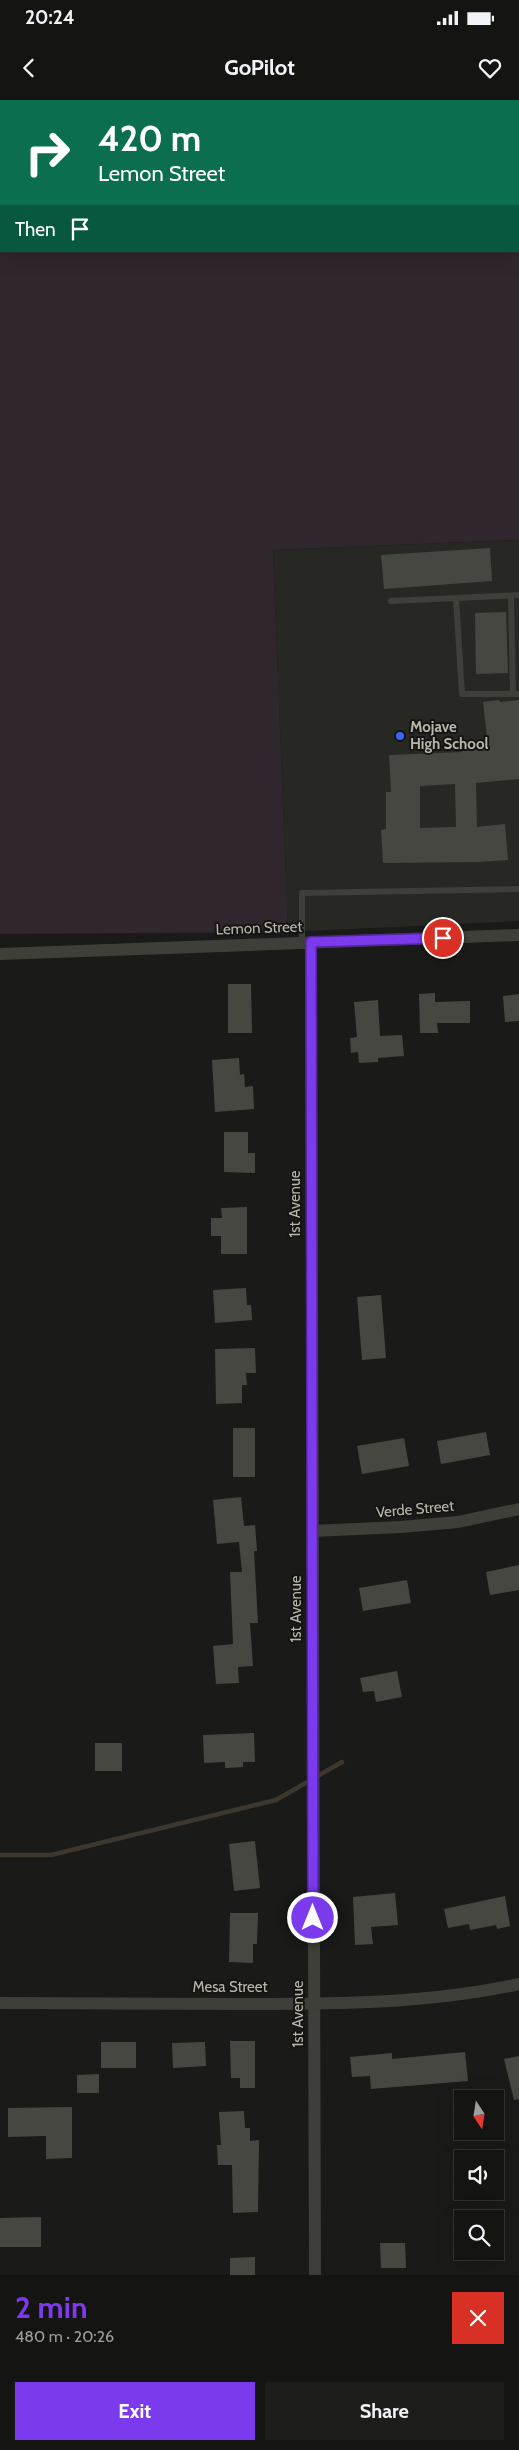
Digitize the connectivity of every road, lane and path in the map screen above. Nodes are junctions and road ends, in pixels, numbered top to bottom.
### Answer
1 (519, 595) edge
2 (510, 596) junction
3 (456, 598) junction
4 (391, 601) dead end
5 (516, 694) edge
6 (519, 888) edge
7 (519, 935) edge
8 (307, 942) junction
9 (0, 954) edge
10 (519, 1509) edge
11 (312, 1530) junction
12 (519, 1984) edge
13 (0, 2003) edge
14 (314, 2004) junction
15 (315, 2275) edge

1 - 2 lane
2 - 3 lane
2 - 5 lane
3 - 4 lane
3 - 5 lane
6 - 8 lane
7 - 8 street, Lemon Street
8 - 9 street, Lemon Street
8 - 11 street, 1st Avenue
10 - 11 street, Verde Street
11 - 14 street, 1st Avenue
12 - 14 street, Mesa Street
13 - 14 street, Mesa Street
14 - 15 street, 1st Avenue

